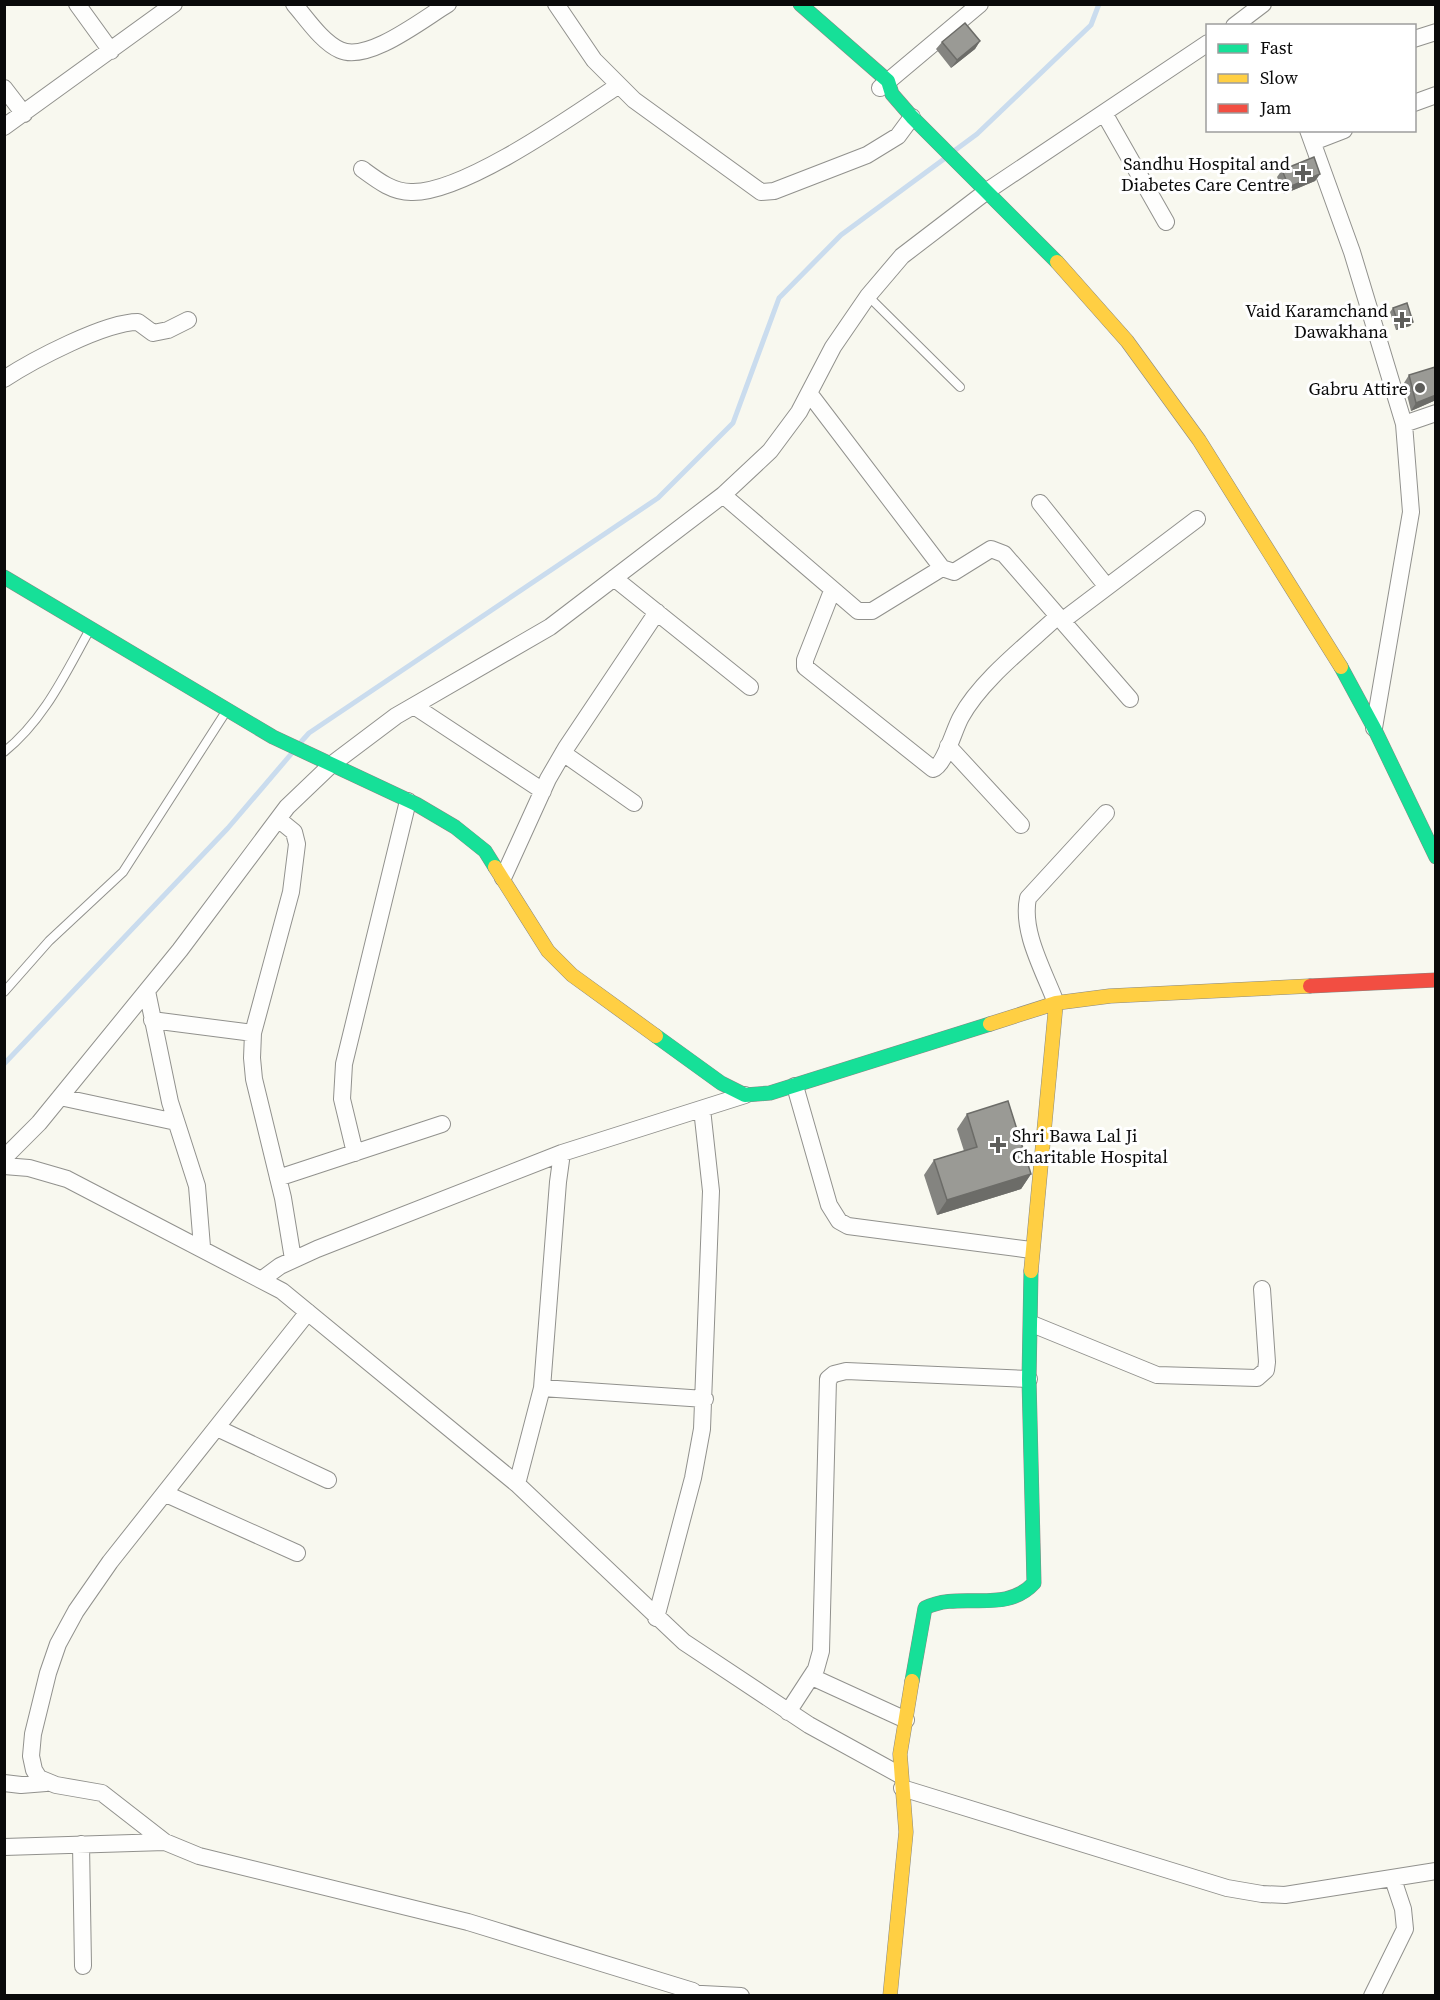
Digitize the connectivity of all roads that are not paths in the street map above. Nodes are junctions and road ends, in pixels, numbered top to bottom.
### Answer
1 (77, 4) edge
2 (174, 4) edge
3 (294, 4) edge
4 (448, 4) edge
5 (556, 4) edge
6 (785, 4) edge
7 (800, 4) edge
8 (980, 4) edge
9 (156, 10) edge
10 (1256, 12) edge
11 (1237, 24) edge
12 (1436, 32) edge
13 (1416, 38) edge
14 (1206, 44) edge
15 (111, 51) junction
16 (619, 85) junction
17 (4, 88) edge
18 (887, 88) junction
19 (1436, 95) edge
20 (1416, 102) edge
21 (1104, 113) junction
22 (24, 114) junction
23 (912, 117) junction
24 (4, 127) edge
25 (1333, 132) edge
26 (1310, 136) edge
27 (362, 169) dead end
28 (987, 191) junction
29 (1166, 222) dead end
30 (868, 296) junction
31 (188, 320) dead end
32 (4, 379) edge
33 (960, 387) dead end
34 (810, 393) junction
35 (1436, 413) edge
36 (1404, 424) junction
37 (723, 495) junction
38 (1040, 503) dead end
39 (1197, 519) dead end
40 (942, 568) junction
41 (4, 577) edge
42 (614, 578) junction
43 (1107, 587) junction
44 (832, 591) junction
45 (657, 612) junction
46 (1060, 618) junction
47 (91, 628) junction
48 (750, 687) dead end
49 (1131, 699) dead end
50 (414, 706) junction
51 (228, 710) junction
52 (1374, 728) junction
53 (948, 747) junction
54 (4, 752) edge
55 (563, 753) junction
56 (324, 761) junction
57 (543, 791) junction
58 (408, 801) junction
59 (634, 803) dead end
60 (1107, 813) dead end
61 (278, 819) junction
62 (1021, 825) dead end
63 (1436, 857) edge
64 (503, 878) junction
65 (1436, 980) edge
66 (147, 991) junction
67 (4, 992) edge
68 (1056, 1003) junction
69 (152, 1020) junction
70 (253, 1033) junction
71 (795, 1086) junction
72 (745, 1095) junction
73 (60, 1097) junction
74 (702, 1110) junction
75 (176, 1122) junction
76 (442, 1124) dead end
77 (355, 1153) junction
78 (562, 1154) junction
79 (4, 1158) edge
80 (4, 1166) edge
81 (278, 1178) junction
82 (202, 1247) junction
83 (1031, 1250) junction
84 (293, 1259) junction
85 (261, 1280) junction
86 (1262, 1289) dead end
87 (308, 1312) junction
88 (1032, 1324) junction
89 (1029, 1379) junction
90 (542, 1388) junction
91 (705, 1398) junction
92 (217, 1428) junction
93 (328, 1480) dead end
94 (517, 1484) junction
95 (166, 1494) junction
96 (297, 1553) dead end
97 (656, 1618) junction
98 (812, 1677) junction
99 (788, 1712) junction
100 (906, 1720) junction
101 (901, 1781) junction
102 (4, 1783) edge
103 (46, 1783) junction
104 (165, 1842) junction
105 (81, 1844) junction
106 (4, 1846) edge
107 (1436, 1871) edge
108 (1393, 1879) junction
109 (82, 1966) dead end
110 (693, 1991) junction
111 (670, 1995) edge
112 (741, 1995) edge
113 (890, 1995) edge
114 (1372, 1995) edge

1 - 15 street
2 - 9 street
3 - 4 street
5 - 16 street
6 - 18 street
7 - 18 street
8 - 18 street
9 - 15 street
10 - 11 street
12 - 13 street
14 - 21 street
15 - 22 street
16 - 23 street
16 - 27 street
17 - 22 street
18 - 23 street
19 - 20 street
21 - 28 street
21 - 29 street
22 - 24 street
23 - 28 street
25 - 26 street
26 - 36 street
28 - 30 street
28 - 52 street
30 - 33 lane
30 - 34 street
31 - 32 street
34 - 37 street
34 - 40 street
35 - 36 street
36 - 52 street
37 - 42 street
37 - 44 street
38 - 43 street
39 - 43 street
40 - 44 street
40 - 46 street
41 - 47 street
42 - 45 street
42 - 50 street
43 - 46 street
44 - 53 street
45 - 48 street
45 - 55 street
46 - 49 street
46 - 53 street
47 - 51 street
47 - 54 lane
50 - 56 street
50 - 57 street
51 - 56 street
51 - 67 lane
52 - 63 street
53 - 62 street
55 - 57 street
55 - 59 street
56 - 58 street
56 - 61 street
57 - 64 street
58 - 64 street
58 - 77 street
60 - 68 street
61 - 66 street
61 - 70 street
64 - 72 street
65 - 68 street
66 - 69 street
66 - 73 street
68 - 71 street
68 - 83 street
69 - 70 street
69 - 75 street
70 - 81 street
71 - 72 street
71 - 83 street
72 - 74 street
73 - 75 street
73 - 79 street
74 - 78 street
74 - 91 street
75 - 82 street
76 - 77 street
77 - 81 street
78 - 84 street
78 - 90 street
80 - 82 street
81 - 84 street
82 - 85 street
83 - 88 street
84 - 85 street
85 - 87 street
86 - 88 street
87 - 92 street
87 - 94 street
88 - 89 street
89 - 98 street
89 - 100 street
90 - 91 street
90 - 94 street
91 - 97 street
92 - 93 street
92 - 95 street
94 - 97 street
95 - 96 street
95 - 103 street
97 - 99 street
98 - 99 street
98 - 100 street
99 - 101 street
100 - 101 street
101 - 108 street
101 - 113 street
102 - 103 street
103 - 104 street
104 - 105 street
104 - 110 street
105 - 106 street
105 - 109 street
107 - 108 street
108 - 114 street
110 - 111 street
110 - 112 street

